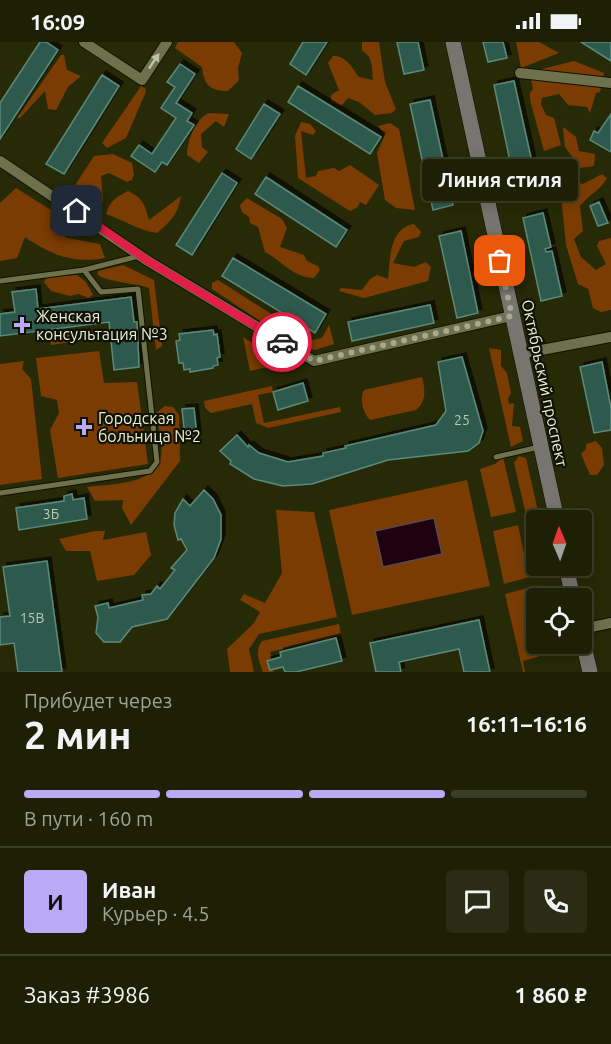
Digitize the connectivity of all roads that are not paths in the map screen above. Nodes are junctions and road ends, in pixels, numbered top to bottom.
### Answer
1 (84, 42) edge
2 (167, 42) edge
3 (453, 42) edge
4 (520, 73) dead end
5 (611, 83) edge
6 (0, 161) edge
7 (141, 256) junction
8 (84, 270) junction
9 (0, 281) edge
10 (512, 316) junction
11 (611, 337) edge
12 (520, 354) junction
13 (540, 446) junction
14 (496, 457) dead end
15 (0, 493) edge
16 (554, 510) edge
17 (611, 623) edge
18 (592, 627) edge
19 (586, 654) edge
20 (590, 672) edge

1 -> 2 street
3 - 10 main road, Октябрьский проспект
4 - 5 street
6 - 7 street
7 - 8 lane
7 - 10 street
8 - 9 lane
8 - 15 lane
10 - 12 main road, Октябрьский проспект
11 - 12 street
12 - 13 main road, Октябрьский проспект
13 - 14 lane
13 - 16 main road, Октябрьский проспект
17 - 18 street
19 - 20 main road

